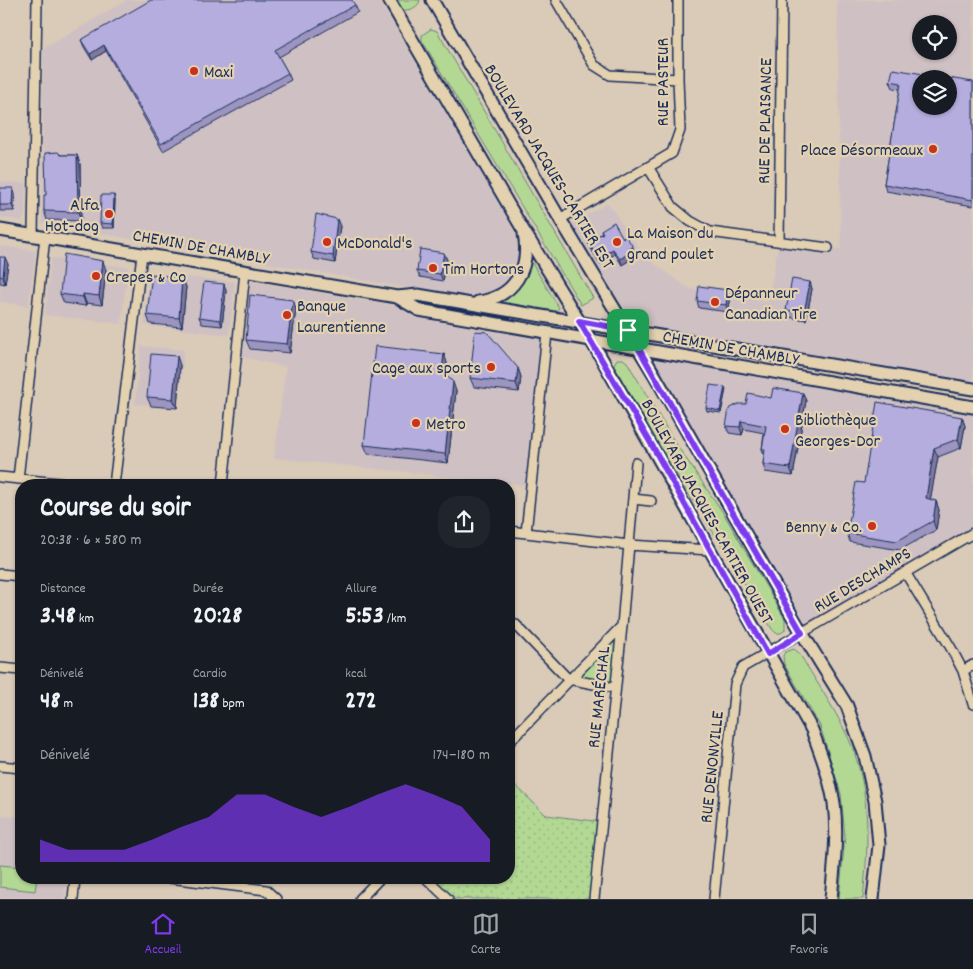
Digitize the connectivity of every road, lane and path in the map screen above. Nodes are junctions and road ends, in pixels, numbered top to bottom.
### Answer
1 (37, 0) edge
2 (389, 0) edge
3 (432, 0) edge
4 (556, 0) edge
5 (678, 0) edge
6 (782, 0) edge
7 (678, 79) junction
8 (648, 167) junction
9 (560, 220) junction
10 (522, 228) junction
11 (0, 230) edge
12 (32, 235) junction
13 (45, 238) junction
14 (780, 242) junction
15 (828, 248) dead end
16 (142, 254) junction
17 (246, 272) junction
18 (397, 297) junction
19 (469, 303) junction
20 (579, 321) junction
21 (628, 330) junction
22 (547, 333) junction
23 (591, 341) junction
24 (639, 349) junction
25 (664, 354) junction
26 (654, 374) junction
27 (973, 389) edge
28 (973, 407) edge
29 (636, 463) dead end
30 (0, 477) edge
31 (18, 479) joint
32 (115, 479) edge
33 (224, 479) edge
34 (633, 499) junction
35 (651, 501) dead end
36 (515, 532) edge
37 (973, 532) edge
38 (526, 533) junction
39 (629, 544) junction
40 (710, 550) junction
41 (905, 572) junction
42 (0, 574) edge
43 (15, 575) edge
44 (515, 625) edge
45 (622, 626) junction
46 (802, 633) junction
47 (768, 654) junction
48 (973, 665) edge
49 (0, 668) edge
50 (15, 669) edge
51 (963, 671) junction
52 (568, 679) junction
53 (615, 688) junction
54 (973, 704) edge
55 (515, 736) edge
56 (0, 766) edge
57 (15, 767) edge
58 (74, 884) edge
59 (218, 884) edge
60 (374, 884) edge
61 (432, 884) edge
62 (73, 899) edge
63 (276, 899) edge
64 (360, 899) edge
65 (448, 899) edge
66 (594, 899) edge
67 (714, 899) edge
68 (831, 899) edge
69 (873, 899) edge

1 - 12 street
2 - 10 main road
3 - 9 main road, BOULEVARD JACQUES-CARTIER EST
4 - 7 street
5 - 7 street, RUE PASTEUR
6 - 14 street, RUE DE PLAISANCE
7 - 8 street, RUE PASTEUR
8 - 9 street, RUE PASTEUR
8 - 14 street
9 - 21 main road, BOULEVARD JACQUES-CARTIER EST
10 - 19 main road
10 - 20 main road
11 - 12 main road, CHEMIN DE CHAMBLY
12 - 13 main road, CHEMIN DE CHAMBLY
13 - 16 main road, CHEMIN DE CHAMBLY
13 - 31 street
14 - 15 street
16 - 17 main road, CHEMIN DE CHAMBLY
16 - 32 street
17 - 18 main road, CHEMIN DE CHAMBLY
17 - 33 street
18 - 19 main road, CHEMIN DE CHAMBLY
18 - 22 main road, CHEMIN DE CHAMBLY
19 - 20 main road, CHEMIN DE CHAMBLY
20 - 21 main road, CHEMIN DE CHAMBLY
20 - 23 main road
21 - 24 main road, BOULEVARD JACQUES-CARTIER EST
21 - 27 main road, CHEMIN DE CHAMBLY
22 - 23 main road, CHEMIN DE CHAMBLY
22 - 38 street
23 - 24 main road, CHEMIN DE CHAMBLY
23 - 40 main road, BOULEVARD JACQUES-CARTIER OUEST
24 - 25 main road, CHEMIN DE CHAMBLY
24 - 26 main road, BOULEVARD JACQUES-CARTIER OUEST
25 - 26 main road
25 - 28 main road, CHEMIN DE CHAMBLY
26 - 46 main road, BOULEVARD JACQUES-CARTIER OUEST
29 - 34 street, RUE MARÉCHAL
30 - 31 street
34 - 35 street
34 - 39 street, RUE MARÉCHAL
36 - 38 street
37 - 41 street, RUE DESCHAMPS
38 - 39 street
39 - 40 street
39 - 45 street, RUE MARÉCHAL
40 - 47 main road, BOULEVARD JACQUES-CARTIER OUEST
41 - 46 street, RUE DESCHAMPS
41 - 51 street
42 - 43 street
44 - 52 street
45 - 52 street
45 - 53 street, RUE MARÉCHAL
46 - 47 street, RUE DESCHAMPS
46 - 69 main road, BOULEVARD JACQUES-CARTIER OUEST
47 - 67 street, RUE DENONVILLE
47 - 68 main road, BOULEVARD JACQUES-CARTIER OUEST
48 - 51 street
49 - 50 street
51 - 54 street
52 - 53 street
52 - 55 street
53 - 66 street, RUE MARÉCHAL
56 - 57 street
58 - 62 street
59 - 63 street
60 - 64 street
61 - 65 street

